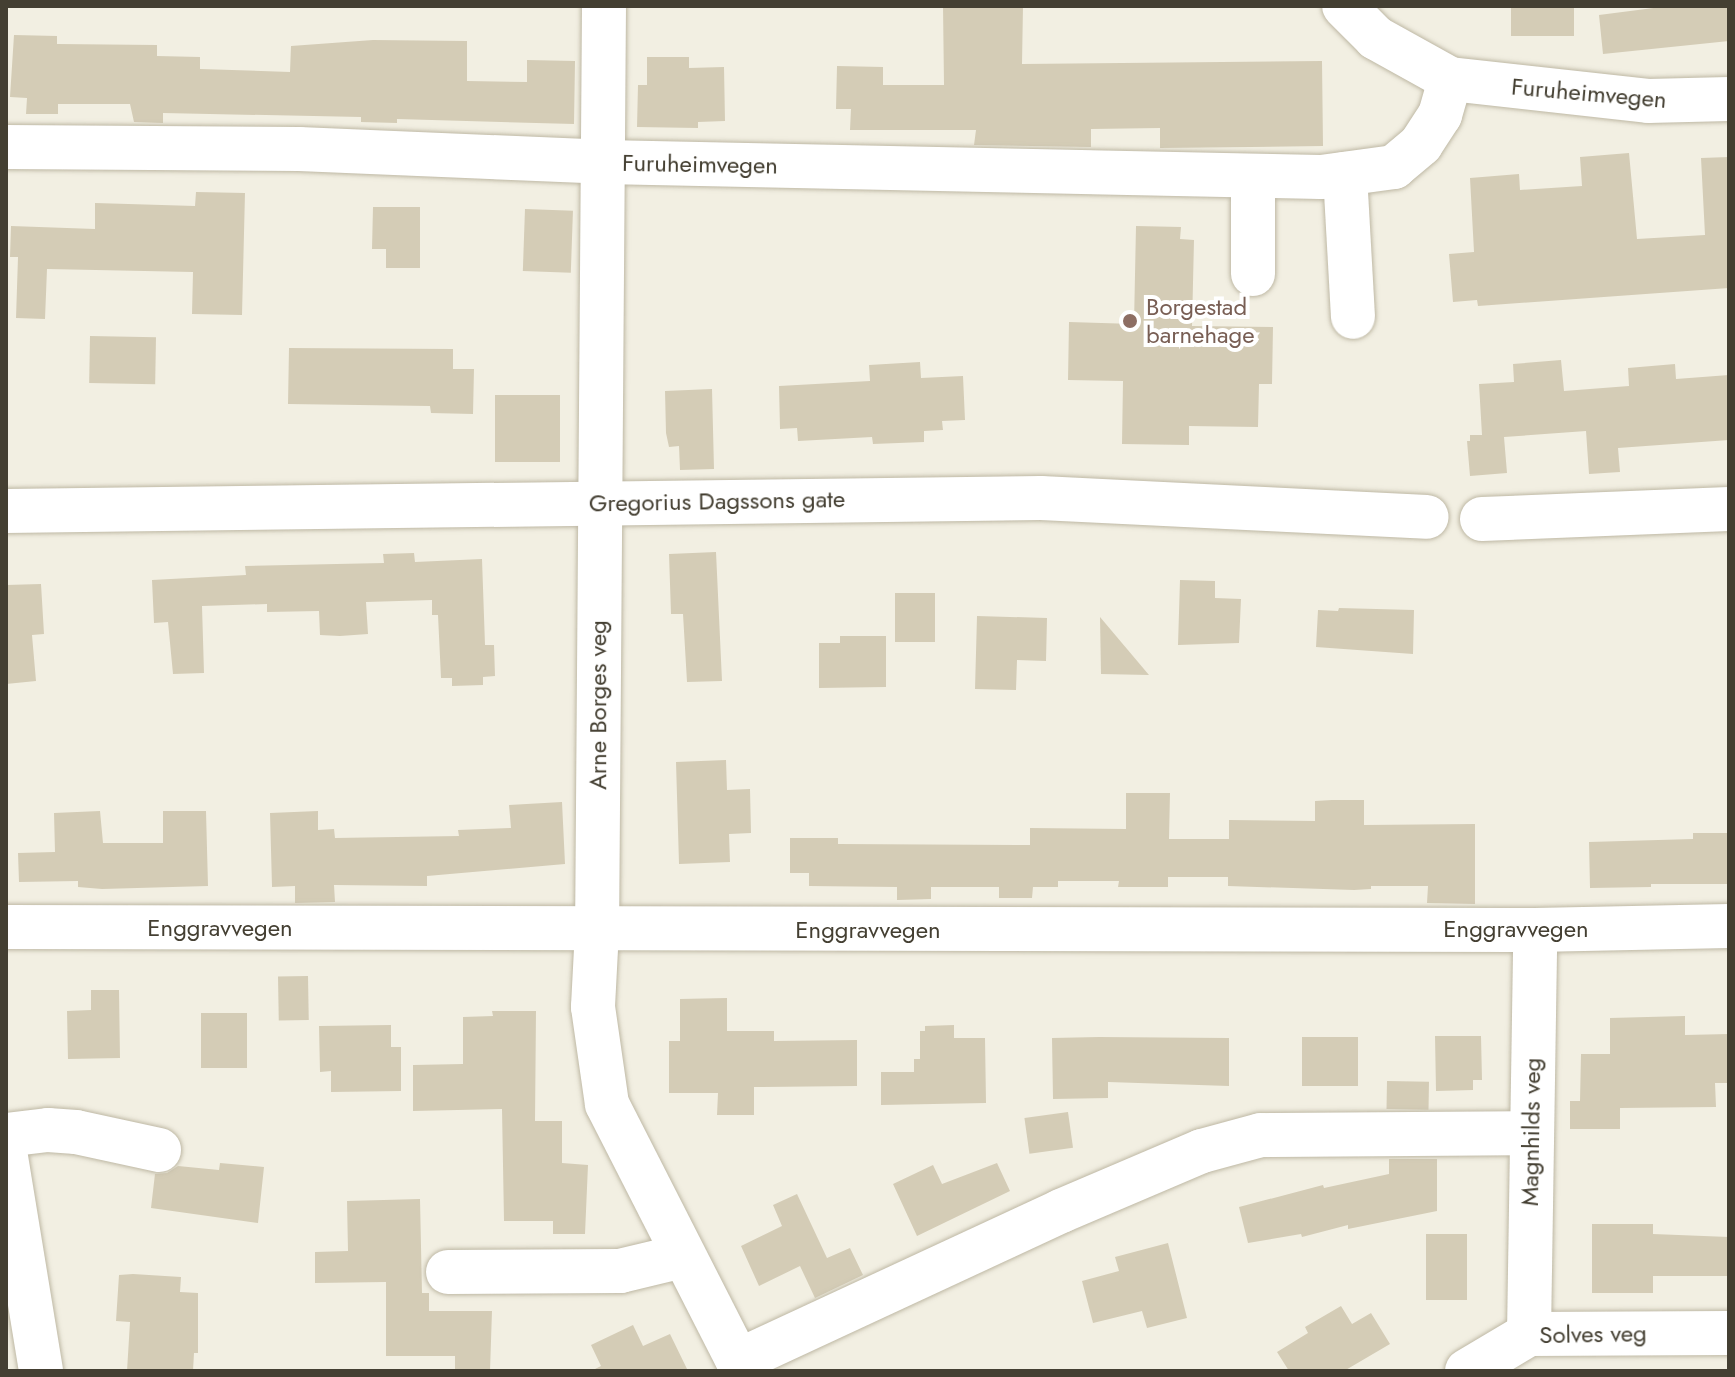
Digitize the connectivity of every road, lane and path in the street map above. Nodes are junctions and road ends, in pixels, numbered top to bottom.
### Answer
1 (604, 6) edge
2 (1344, 6) edge
3 (1450, 79) junction
4 (1729, 99) edge
5 (6, 147) edge
6 (604, 162) junction
7 (1345, 174) junction
8 (1253, 176) junction
9 (1253, 274) dead end
10 (1353, 317) dead end
11 (599, 502) junction
12 (1729, 509) edge
13 (6, 511) edge
14 (1427, 517) dead end
15 (1482, 519) dead end
16 (1729, 926) edge
17 (6, 927) edge
18 (597, 930) junction
19 (1535, 930) junction
20 (1530, 1133) junction
21 (6, 1135) edge
22 (159, 1150) dead end
23 (6, 1157) edge
24 (683, 1256) junction
25 (448, 1272) dead end
26 (1729, 1333) edge
27 (1529, 1334) junction
28 (740, 1366) edge
29 (41, 1371) edge
30 (1467, 1371) edge

1 - 6 street, Arne Borges veg
2 - 3 street
3 - 4 street, Furuheimvegen
3 - 7 street, Furuheimvegen
5 - 6 street, Furuheimvegen
6 - 8 street, Furuheimvegen
6 - 11 street, Arne Borges veg
7 - 8 street, Furuheimvegen
7 - 10 street
8 - 9 street
11 - 13 street, Gregorius Dagssons gate
11 - 14 street, Gregorius Dagssons gate
11 - 18 street, Arne Borges veg
12 - 15 street
16 - 19 street, Enggravvegen
17 - 18 street, Enggravvegen
18 - 19 street, Enggravvegen
18 - 24 street, Arne Borges veg
19 - 20 street, Magnhilds veg
20 - 27 street, Magnhilds veg
20 - 28 street
21 - 22 street
23 - 29 street
24 - 25 street
24 - 28 street, Arne Borges veg
26 - 27 street, Solves veg
27 - 30 street, Solves veg

